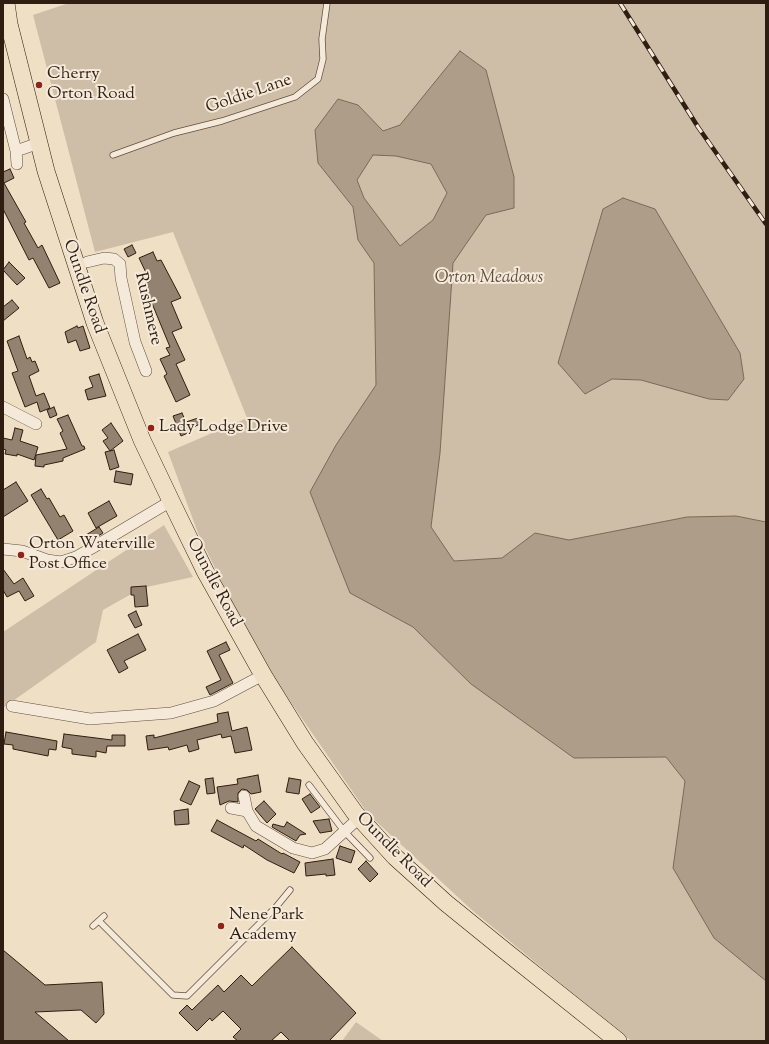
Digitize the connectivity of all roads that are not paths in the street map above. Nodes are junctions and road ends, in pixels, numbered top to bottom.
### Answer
1 (6, 3) edge
2 (326, 3) edge
3 (6, 26) edge
4 (3, 99) edge
5 (38, 143) junction
6 (16, 151) junction
7 (113, 156) dead end
8 (17, 164) dead end
9 (87, 262) dead end
10 (146, 370) dead end
11 (3, 407) edge
12 (36, 424) dead end
13 (171, 501) junction
14 (3, 549) edge
15 (264, 675) junction
16 (12, 706) dead end
17 (309, 785) dead end
18 (244, 796) dead end
19 (231, 808) dead end
20 (247, 811) junction
21 (359, 818) junction
22 (344, 831) junction
23 (370, 858) dead end
24 (290, 890) dead end
25 (93, 926) dead end
26 (618, 1041) edge

1 - 3 main road, Oundle Road
2 - 7 lane, Goldie Lane
3 - 5 main road, Oundle Road
4 - 6 street
5 - 6 street
5 - 13 main road, Oundle Road
6 - 8 street
9 - 10 street, Rushmere
11 - 12 street
13 - 14 street
13 - 15 main road, Oundle Road
15 - 16 street
15 - 21 main road, Oundle Road
17 - 22 lane
18 - 20 street
19 - 20 street
20 - 22 street
21 - 22 street
21 - 26 main road, Oundle Road
22 - 23 lane
24 - 25 lane

